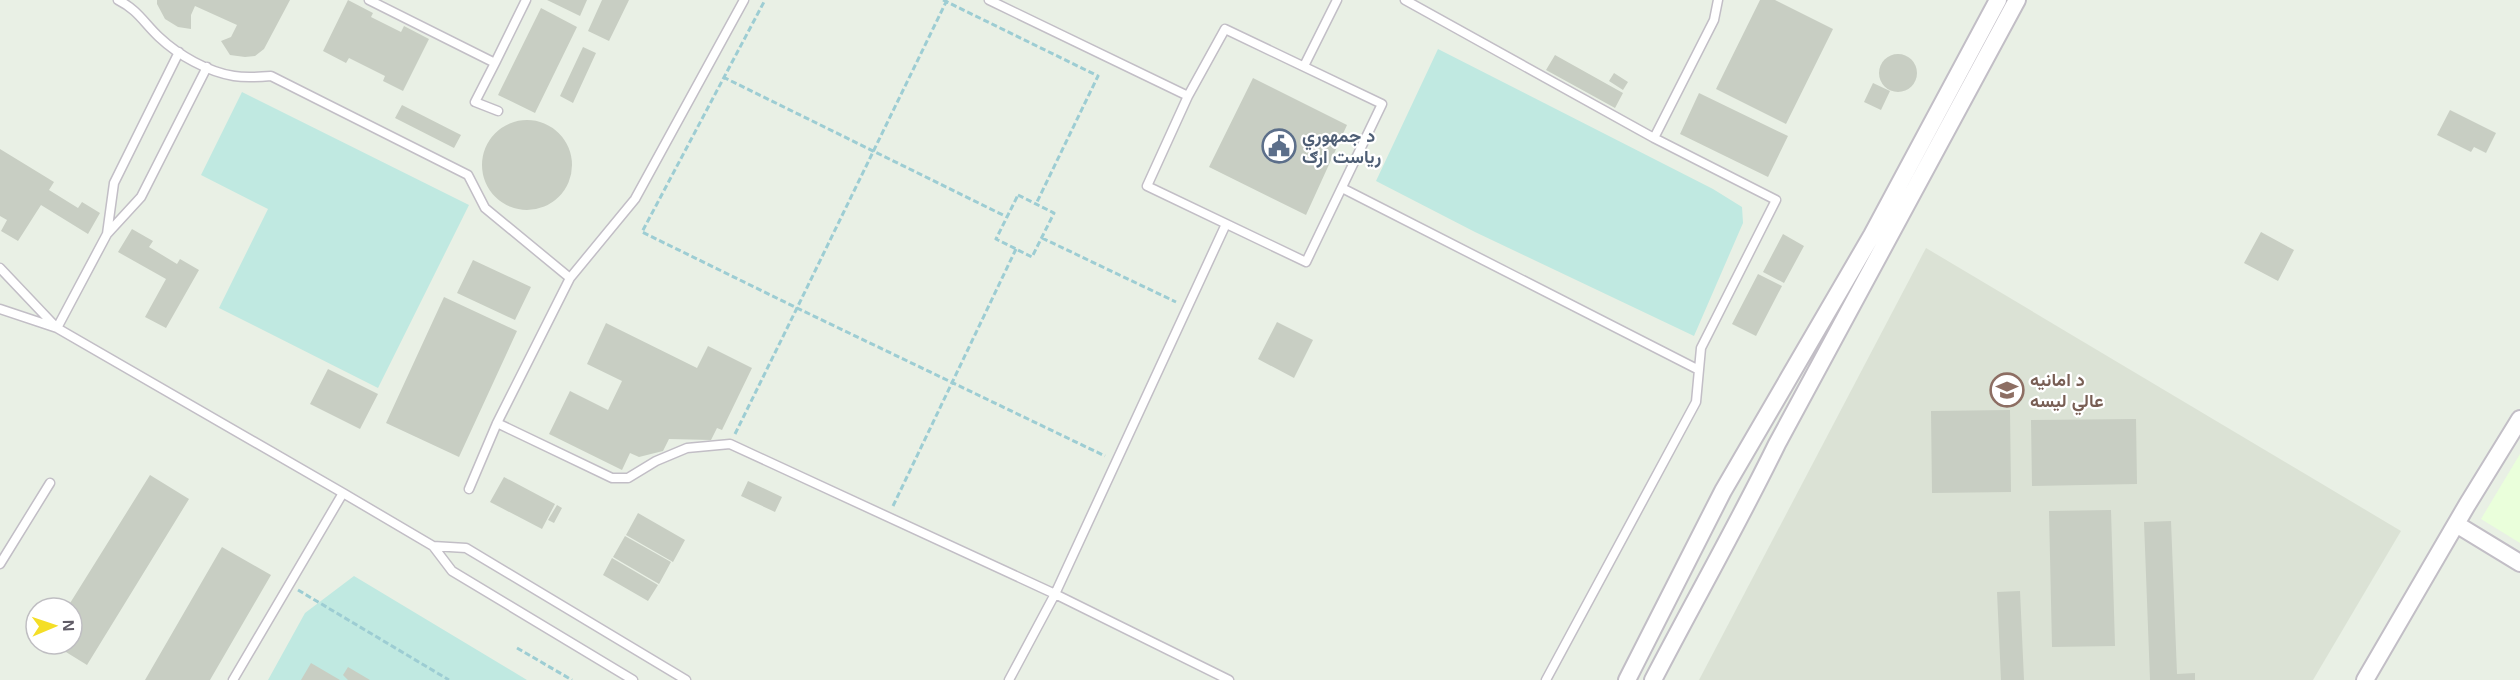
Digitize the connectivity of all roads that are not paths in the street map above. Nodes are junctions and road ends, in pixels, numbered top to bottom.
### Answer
1 (118, 0) edge
2 (369, 0) edge
3 (526, 0) edge
4 (744, 0) edge
5 (989, 0) edge
6 (1337, 0) edge
7 (1405, 0) edge
8 (1718, 0) edge
9 (1998, 0) edge
10 (2017, 0) edge
11 (178, 52) junction
12 (495, 63) junction
13 (1304, 66) junction
14 (207, 67) junction
15 (1188, 96) junction
16 (498, 111) dead end
17 (1654, 138) junction
18 (1342, 188) junction
19 (1226, 224) junction
20 (107, 234) junction
21 (0, 268) edge
22 (570, 278) junction
23 (0, 309) edge
24 (57, 328) junction
25 (1816, 332) junction
26 (1832, 343) junction
27 (1697, 369) junction
28 (2520, 419) edge
29 (497, 423) junction
30 (50, 483) dead end
31 (469, 489) dead end
32 (343, 493) junction
33 (2456, 524) junction
34 (433, 546) junction
35 (2520, 563) edge
36 (0, 564) edge
37 (1055, 594) junction
38 (233, 680) edge
39 (633, 680) edge
40 (686, 680) edge
41 (1009, 680) edge
42 (1229, 680) edge
43 (1546, 680) edge
44 (1627, 680) edge
45 (1653, 680) edge
46 (2366, 680) edge

1 - 11 lane
2 - 12 lane
3 - 12 lane
4 - 22 lane
5 - 15 lane
6 - 13 lane
7 - 17 lane
8 - 17 lane
9 - 25 street
10 - 26 street
11 - 14 lane
11 - 20 lane
12 - 16 lane
13 - 15 lane
13 - 18 lane
14 - 20 lane
14 - 22 lane
15 - 19 lane
17 - 27 lane
18 - 19 lane
18 - 27 lane
19 - 37 lane
20 - 24 lane
21 - 24 lane
22 - 29 lane
23 - 24 lane
24 - 32 lane
25 - 26 street
25 - 44 street
26 - 45 street
27 - 43 lane
28 - 33 street
29 - 31 lane
29 - 37 lane
30 - 36 lane
32 - 34 lane
32 - 38 lane
33 - 35 street
33 - 46 street
34 - 39 lane
34 - 40 lane
37 - 41 lane
37 - 42 lane

